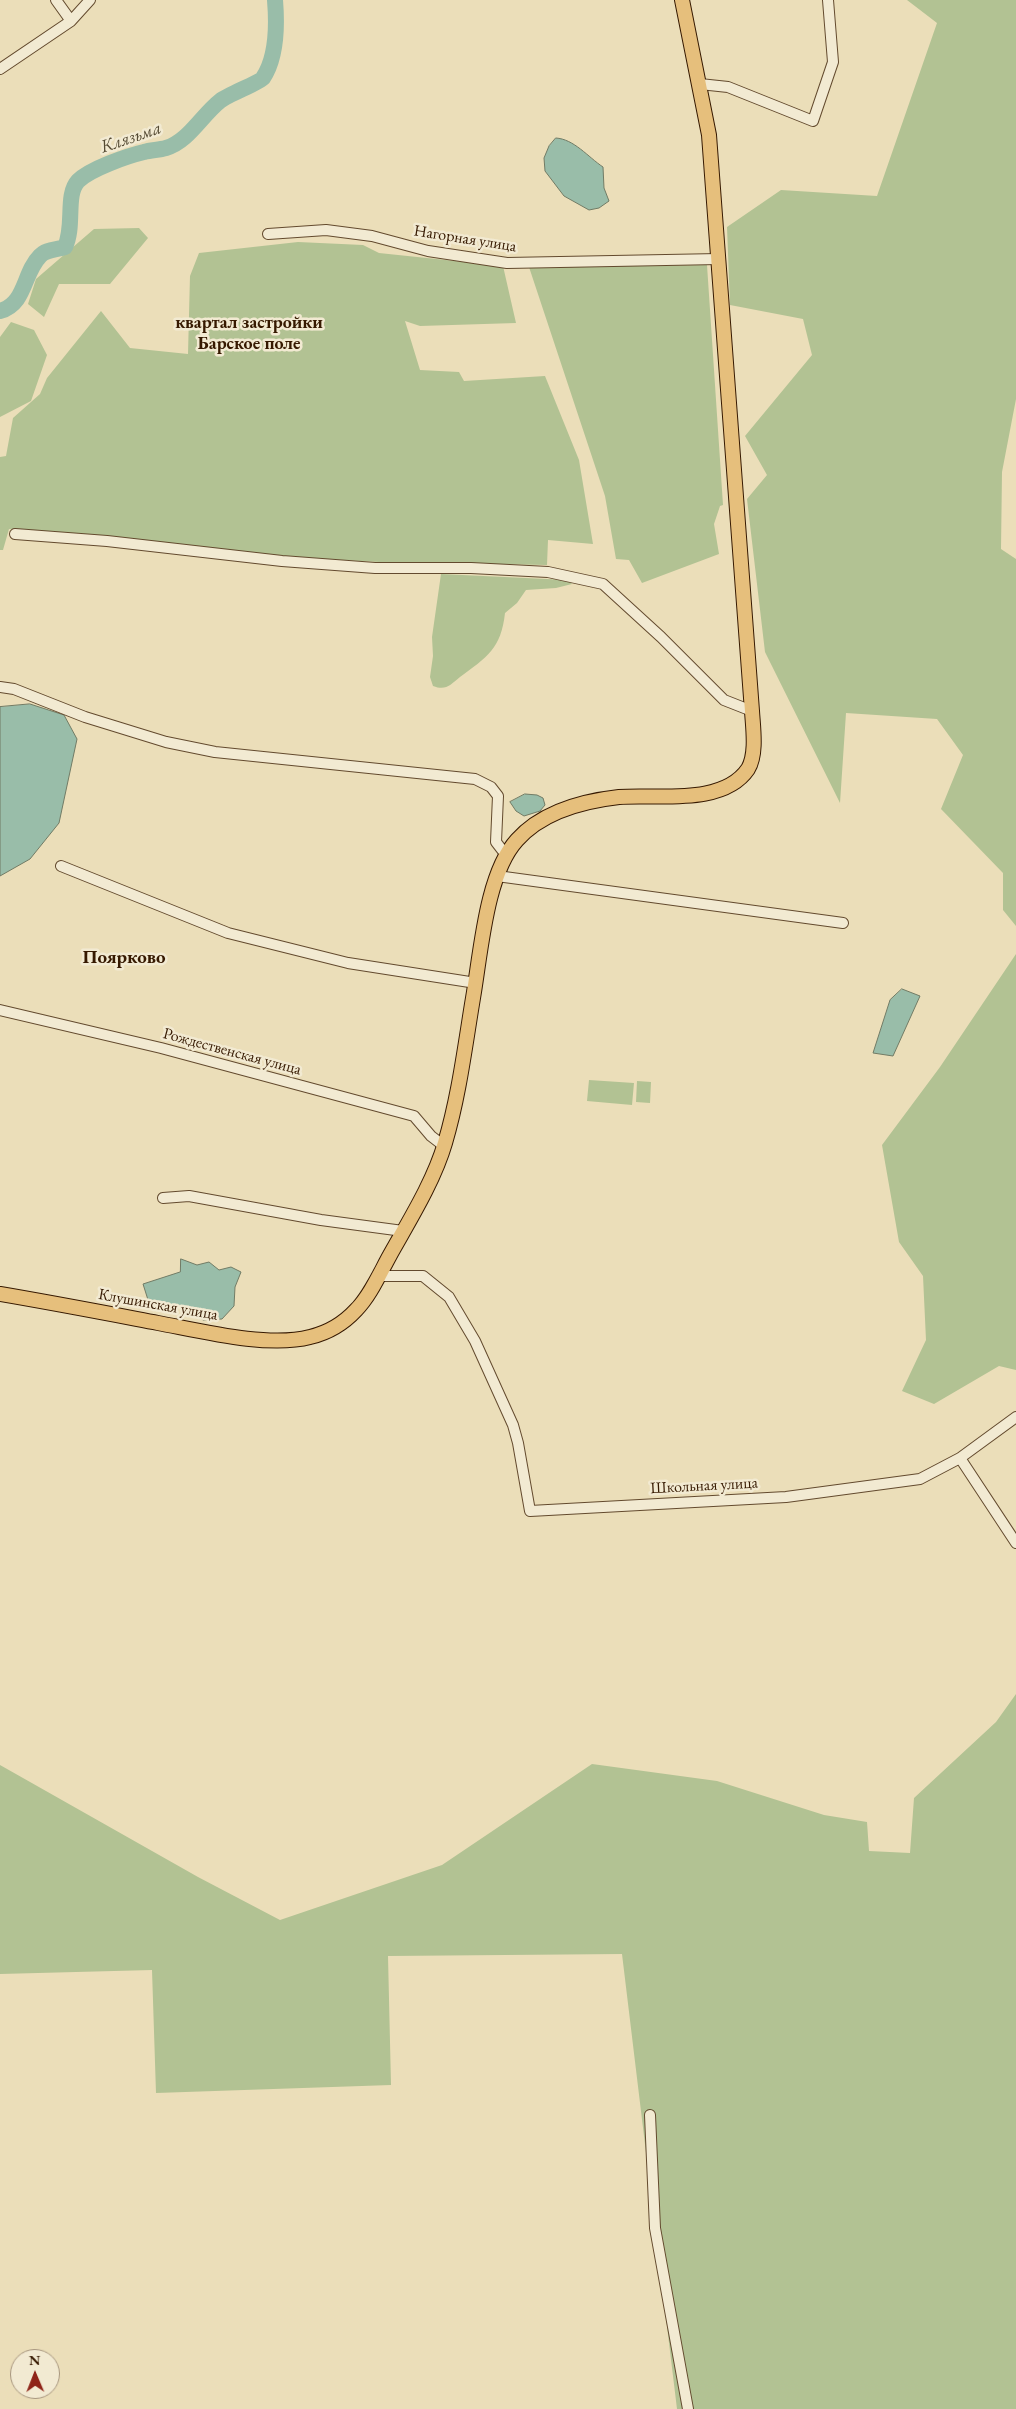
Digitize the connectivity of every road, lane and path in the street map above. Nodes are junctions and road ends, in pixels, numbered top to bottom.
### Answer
1 (56, 0) edge
2 (90, 0) edge
3 (682, 0) edge
4 (828, 0) edge
5 (72, 21) junction
6 (0, 69) edge
7 (700, 84) junction
8 (268, 234) dead end
9 (720, 259) junction
10 (15, 534) dead end
11 (0, 687) edge
12 (752, 711) junction
13 (506, 855) junction
14 (61, 866) dead end
15 (497, 876) junction
16 (843, 923) dead end
17 (476, 983) junction
18 (0, 1010) edge
19 (444, 1146) junction
20 (163, 1198) dead end
21 (403, 1231) junction
22 (379, 1276) junction
23 (0, 1294) edge
24 (1016, 1417) edge
25 (960, 1458) junction
26 (1016, 1543) edge
27 (650, 2115) dead end
28 (688, 2409) edge

1 - 5 street
2 - 5 street
3 - 7 main road, Клушинская улица
4 - 7 street
5 - 6 street
7 - 9 main road, Клушинская улица
8 - 9 street, Нагорная улица
9 - 12 main road, Клушинская улица
10 - 12 street
11 - 13 street
12 - 13 main road, Клушинская улица
13 - 15 main road, Клушинская улица
14 - 17 street
15 - 16 street
15 - 17 main road, Клушинская улица
17 - 19 main road, Клушинская улица
18 - 19 street, Рождественская улица
19 - 21 main road, Клушинская улица
20 - 21 street
21 - 22 main road, Клушинская улица
22 - 23 main road, Клушинская улица
22 - 25 street, Школьная улица
24 - 25 street, Школьная улица
25 - 26 street
27 - 28 street

